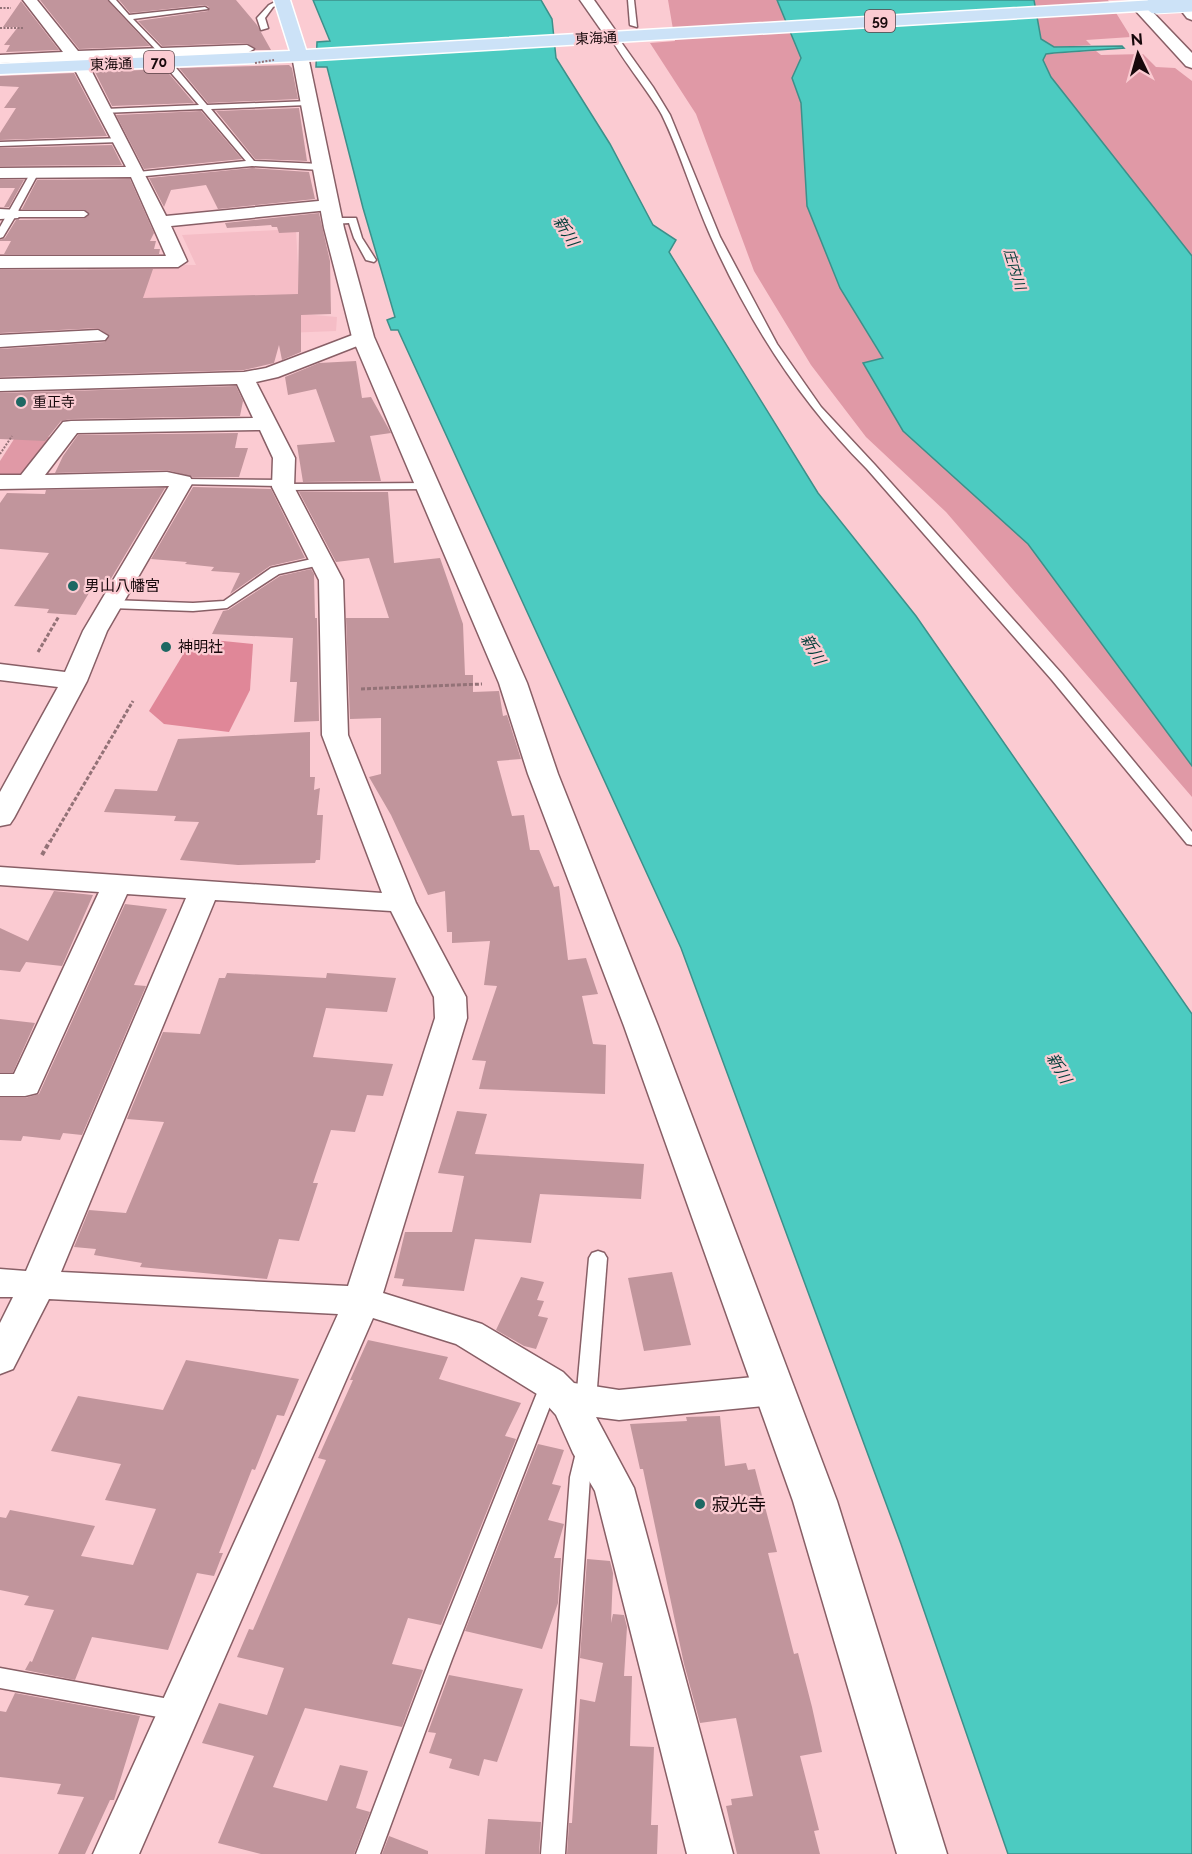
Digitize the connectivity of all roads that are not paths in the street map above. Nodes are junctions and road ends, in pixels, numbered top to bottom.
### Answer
1 (30, 0) edge
2 (112, 0) edge
3 (281, 0) edge
4 (587, 0) edge
5 (631, 0) edge
6 (1181, 0) edge
7 (1137, 3) edge
8 (1192, 3) edge
9 (205, 9) dead end
10 (1192, 15) edge
11 (128, 17) junction
12 (264, 28) dead end
13 (614, 32) junction
14 (159, 51) junction
15 (299, 54) junction
16 (72, 56) junction
17 (0, 61) edge
18 (1192, 63) edge
19 (169, 65) junction
20 (0, 70) edge
21 (83, 70) junction
22 (307, 102) junction
23 (205, 107) junction
24 (105, 111) junction
25 (120, 140) junction
26 (0, 144) edge
27 (252, 163) junction
28 (321, 167) junction
29 (0, 172) edge
30 (35, 172) junction
31 (138, 173) junction
32 (331, 213) junction
33 (6, 214) edge
34 (84, 214) dead end
35 (160, 222) junction
36 (0, 235) edge
37 (371, 260) dead end
38 (0, 262) edge
39 (98, 336) dead end
40 (363, 337) junction
41 (0, 341) edge
42 (244, 378) junction
43 (0, 385) edge
44 (267, 424) junction
45 (0, 482) edge
46 (27, 482) junction
47 (182, 482) junction
48 (284, 485) junction
49 (429, 486) junction
50 (321, 561) junction
51 (111, 604) junction
52 (12, 674) edge
53 (74, 681) junction
54 (0, 818) edge
55 (1192, 841) edge
56 (0, 876) edge
57 (117, 884) junction
58 (204, 890) junction
59 (402, 903) junction
60 (0, 1085) edge
61 (598, 1258) dead end
62 (0, 1283) edge
63 (37, 1286) junction
64 (362, 1301) junction
65 (0, 1359) edge
66 (776, 1390) junction
67 (567, 1394) junction
68 (587, 1442) junction
69 (0, 1678) edge
70 (180, 1711) junction
71 (116, 1854) edge
72 (368, 1854) edge
73 (553, 1854) edge
74 (710, 1854) edge
75 (922, 1854) edge

1 - 16 street
2 - 11 lane
3 - 12 lane
3 - 15 main road
4 - 13 street
5 - 13 lane
6 - 10 street
7 - 8 main road, 東海通 / 59, bridge
7 - 13 main road, 東海通 / 59
7 - 18 street
9 - 11 lane
11 - 14 lane
13 - 15 main road, 東海通 / 59
13 - 55 lane
14 - 16 street
14 - 19 street
15 - 17 main road, 東海通 / 70
15 - 20 main road, 東海通 / 70
15 - 22 street
16 - 17 street
19 - 21 street
19 - 23 lane
20 - 21 street
21 - 24 street
22 - 23 lane
22 - 28 street
23 - 24 lane
23 - 27 lane
24 - 25 street
25 - 26 lane
25 - 31 street
27 - 28 lane
27 - 31 lane
28 - 32 street
29 - 30 street
30 - 31 street
30 - 33 lane
31 - 35 street
32 - 35 street
32 - 37 lane
32 - 40 street
33 - 34 lane
33 - 36 lane
35 - 38 street
39 - 41 street
40 - 42 street
40 - 49 street
42 - 43 street
42 - 44 street
44 - 46 street
44 - 48 street
45 - 46 street
46 - 47 street
47 - 48 lane
47 - 51 street
48 - 49 lane
48 - 50 street
49 - 66 street
50 - 51 lane
50 - 59 street
51 - 53 street
52 - 53 street
53 - 54 street
56 - 57 street
57 - 58 street
57 - 60 street
58 - 59 street
58 - 63 street
59 - 64 street
61 - 67 lane
62 - 63 street
63 - 64 street
63 - 65 street
64 - 67 street
64 - 70 street
66 - 67 street
66 - 75 street
67 - 68 street
67 - 72 lane
68 - 73 lane
68 - 74 street
69 - 70 lane
70 - 71 street

